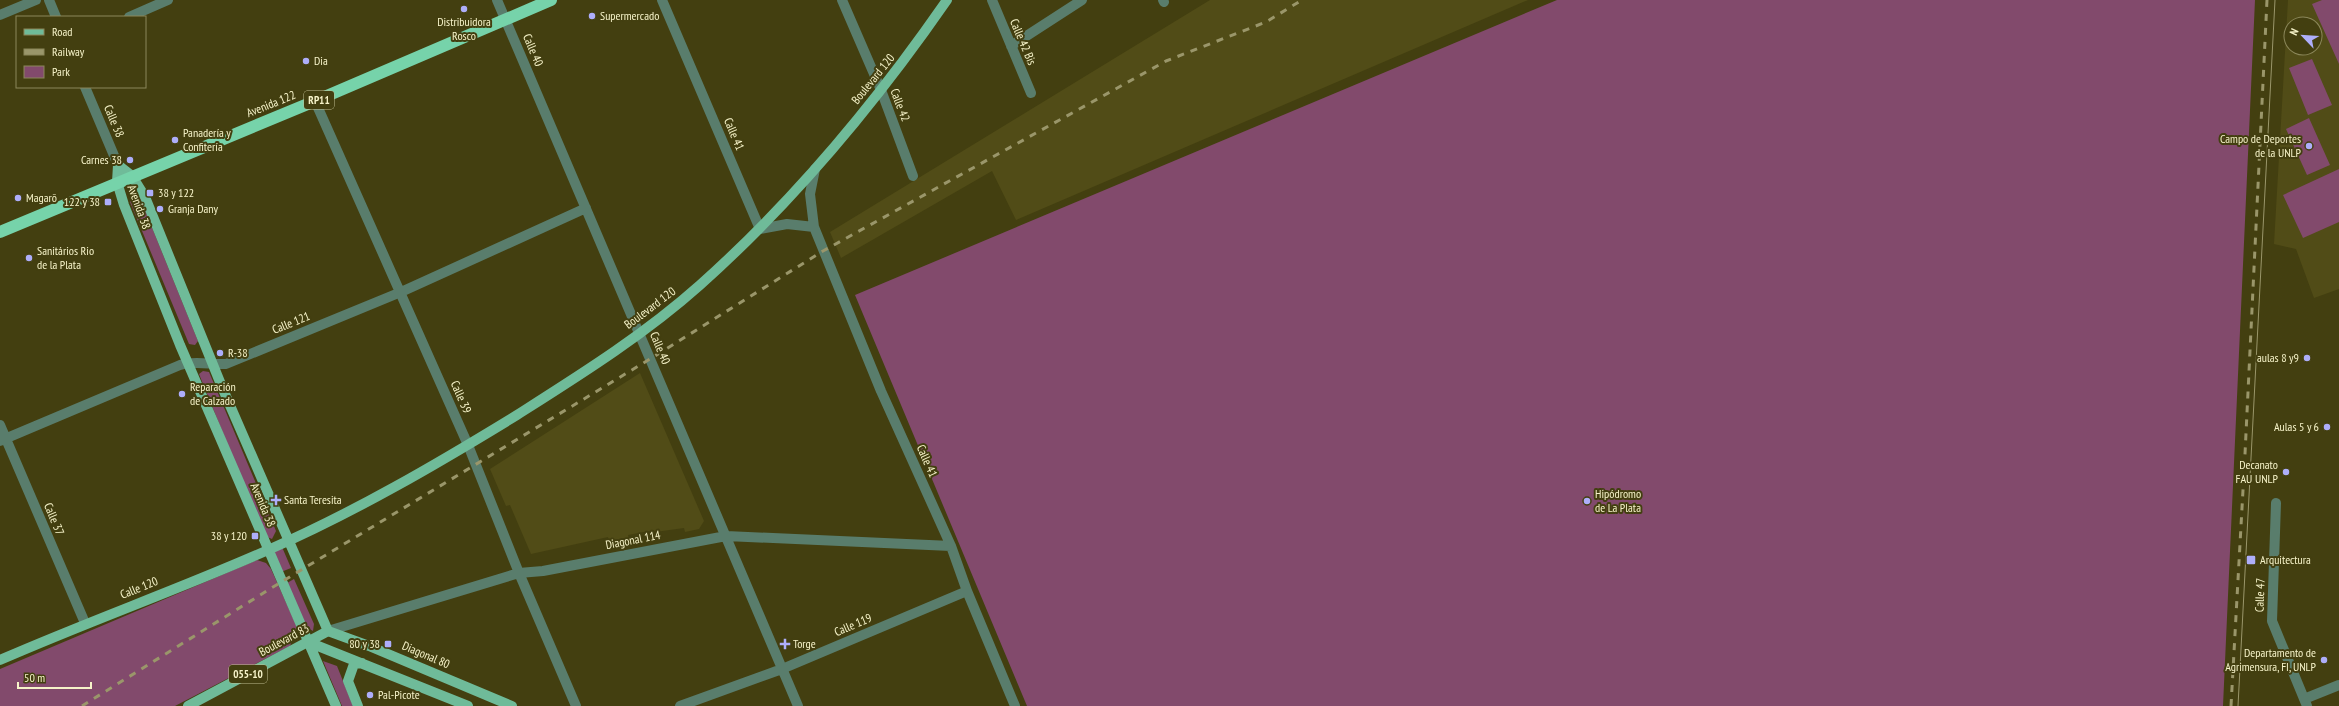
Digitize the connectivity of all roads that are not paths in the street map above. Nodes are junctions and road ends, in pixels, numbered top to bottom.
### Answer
1 (36, 0) edge
2 (49, 0) edge
3 (168, 0) edge
4 (497, 0) edge
5 (551, 0) edge
6 (662, 0) edge
7 (842, 0) edge
8 (947, 0) edge
9 (992, 0) edge
10 (1082, 0) edge
11 (0, 15) edge
12 (56, 16) edge
13 (131, 16) edge
14 (506, 20) junction
15 (1011, 46) junction
16 (85, 88) edge
17 (881, 90) junction
18 (1031, 93) dead end
19 (316, 101) junction
20 (118, 165) junction
21 (816, 169) junction
22 (132, 176) junction
23 (913, 176) dead end
24 (117, 182) junction
25 (586, 208) junction
26 (814, 227) junction
27 (760, 229) junction
28 (0, 232) edge
29 (401, 292) junction
30 (639, 333) junction
31 (188, 362) junction
32 (214, 365) junction
33 (0, 425) edge
34 (3, 440) edge
35 (468, 445) junction
36 (2276, 502) dead end
37 (726, 536) junction
38 (287, 540) junction
39 (952, 546) junction
40 (268, 550) junction
41 (519, 573) junction
42 (967, 591) junction
43 (85, 623) junction
44 (328, 631) junction
45 (308, 642) junction
46 (0, 660) edge
47 (362, 663) junction
48 (782, 669) junction
49 (2339, 685) edge
50 (2305, 703) edge
51 (188, 706) edge
52 (336, 706) edge
53 (358, 706) edge
54 (468, 706) edge
55 (512, 706) edge
56 (576, 706) edge
57 (680, 706) edge
58 (798, 706) edge
59 (1015, 706) edge

1 - 11 street
2 - 12 street
3 - 13 street
4 - 14 street, Calle 40
5 - 14 highway, Avenida 122 / RP11
6 - 27 street, Calle 41
7 - 17 street, Calle 42
8 - 17 main road, Boulevard 120
9 - 15 street, Calle 42 Bis
10 - 15 street
14 - 19 highway, Avenida 122 / RP11
14 - 25 street, Calle 40
15 - 18 street, Calle 42 Bis
16 - 20 street, Calle 38
17 - 21 main road, Boulevard 120
17 - 23 street, Calle 42
19 - 22 highway, Avenida 122 / RP11
19 - 29 street, Calle 39
20 - 22 main road, Avenida 38
20 - 24 main road, Avenida 38
21 - 26 street, Calle 41
21 - 27 main road, Boulevard 120
22 - 24 highway, Avenida 122 / RP11
22 - 32 main road, Avenida 38
24 - 28 highway, Avenida 122 / RP11
24 - 31 main road, Avenida 38
25 - 29 street, Calle 121
25 - 30 street, Calle 40
26 - 27 street
26 - 39 street, Calle 41
27 - 30 main road, Boulevard 120
29 - 32 street, Calle 121
29 - 35 street, Calle 39
30 - 35 main road, Boulevard 120
30 - 37 street, Calle 40
31 - 32 street, Calle 121
31 - 34 street, Calle 121
31 - 40 main road, Avenida 38
32 - 38 main road, Avenida 38
33 - 34 street, Calle 37
34 - 43 street, Calle 37
35 - 38 main road, Boulevard 120
35 - 41 street, Calle 39
36 - 50 street, Calle 47
37 - 39 street, Diagonal 114
37 - 41 street, Diagonal 114
37 - 48 street, Calle 40
38 - 40 main road, Calle 120
38 - 44 main road, Avenida 38
39 - 42 street, Calle 41
40 - 43 main road, Calle 120
40 - 45 main road, Avenida 38
41 - 44 street, Diagonal 114
41 - 56 street, Calle 39
42 - 48 street, Calle 119
42 - 59 street, Calle 41
43 - 46 main road, Calle 120
44 - 45 main road, Boulevard 83
44 - 55 main road, Diagonal 80
45 - 47 main road
45 - 51 main road, Boulevard 83 / 055-10
45 - 52 main road, Avenida 38
47 - 53 main road
47 - 54 main road
48 - 57 street, Calle 119
48 - 58 street, Calle 40
49 - 50 street

